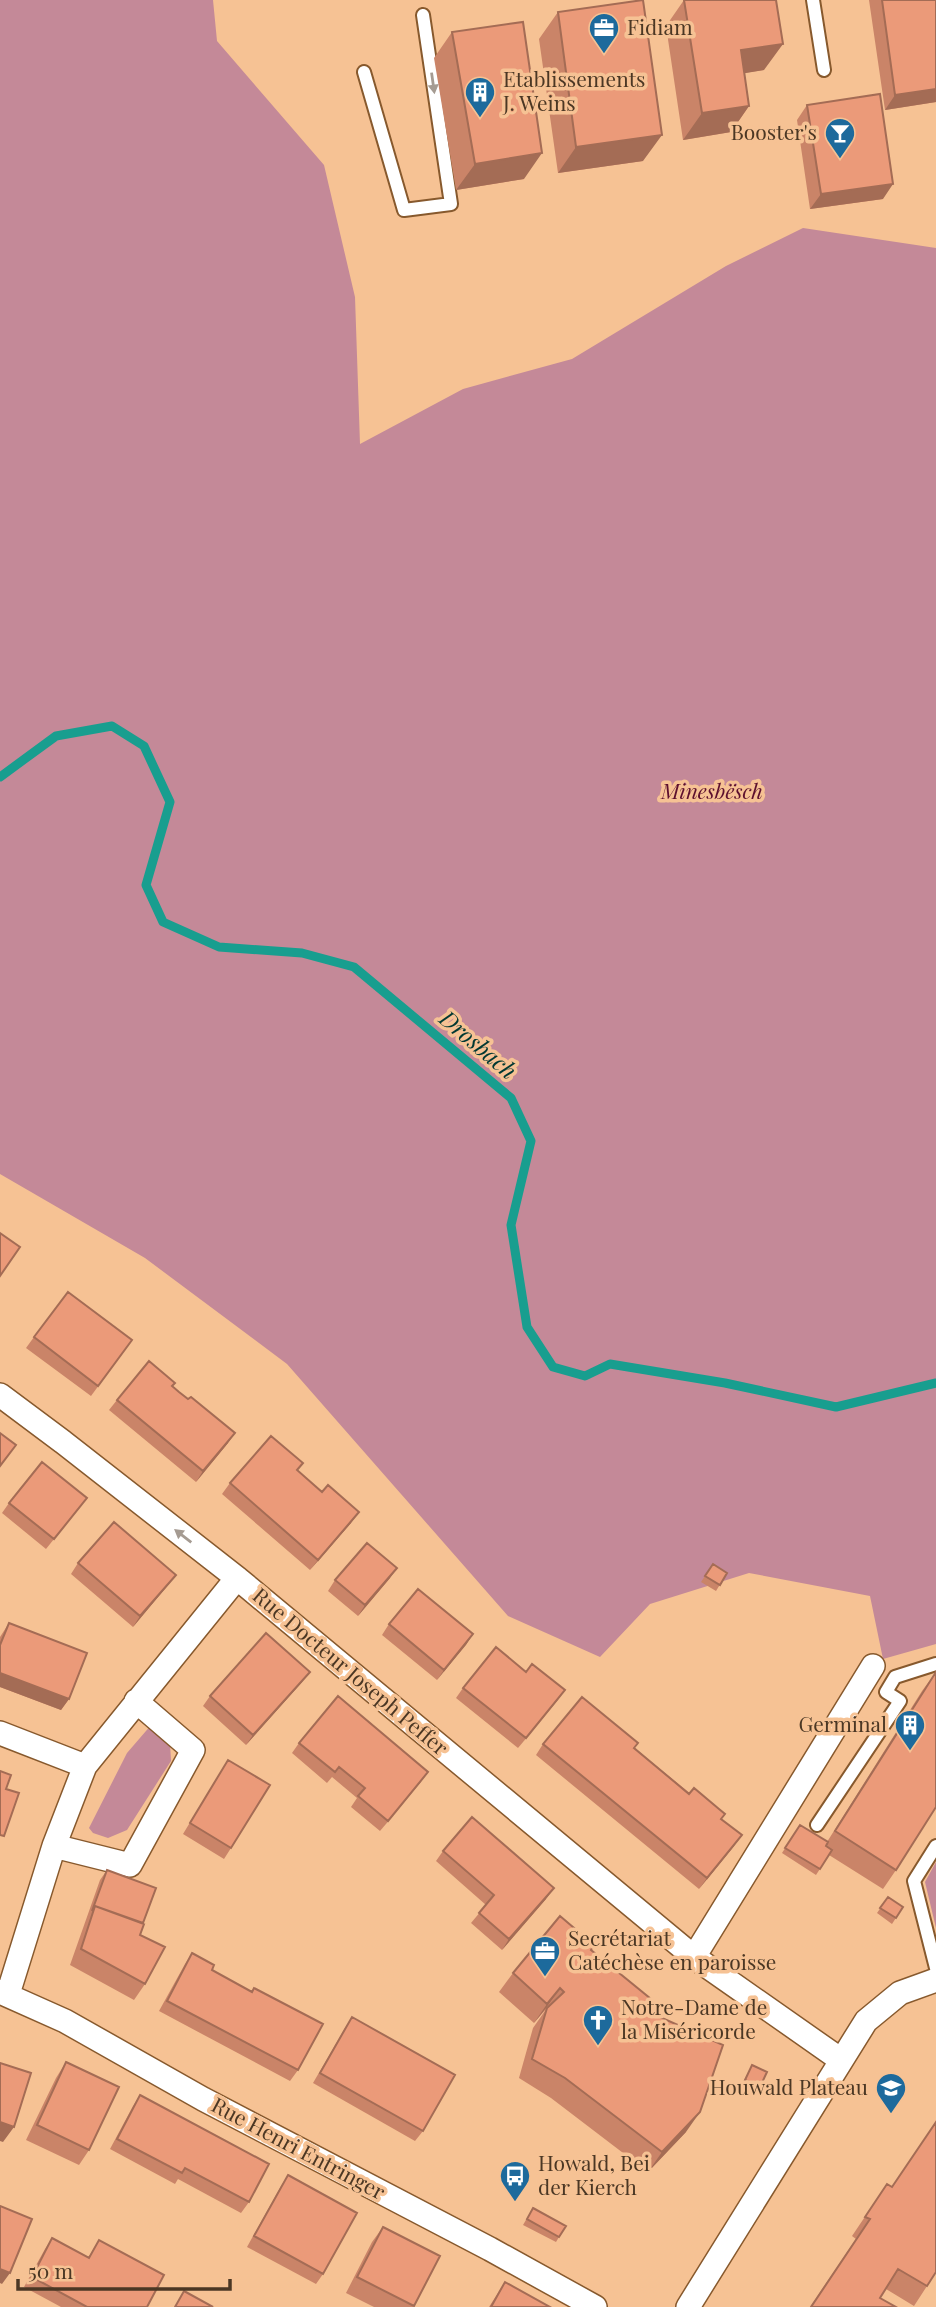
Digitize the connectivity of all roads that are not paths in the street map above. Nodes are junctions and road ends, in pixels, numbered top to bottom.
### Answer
1 (813, 0) edge
2 (423, 15) dead end
3 (824, 70) dead end
4 (363, 72) dead end
5 (0, 1395) edge
6 (237, 1578) junction
7 (936, 1664) edge
8 (873, 1666) joint
9 (895, 1677) junction
10 (136, 1700) junction
11 (0, 1733) edge
12 (85, 1766) junction
13 (817, 1825) dead end
14 (54, 1846) junction
15 (936, 1846) edge
16 (694, 1957) junction
17 (936, 1968) edge
18 (936, 1980) edge
19 (4, 1993) edge
20 (841, 2060) junction
21 (588, 2305) edge
22 (688, 2307) edge

1 - 3 lane
2 -> 4 lane
6 -> 5 street, Rue Docteur Joseph Peffer
6 - 10 street
6 - 16 street, Rue Docteur Joseph Peffer
7 - 9 lane
8 - 9 lane
8 - 16 street
9 - 13 lane
10 - 12 street
10 - 14 street
11 - 12 street
12 - 14 street
14 - 19 street
15 - 17 lane
16 - 20 street, Rue Docteur Joseph Peffer
18 - 20 street
19 - 21 street, Rue Henri Entringer
20 - 22 street

